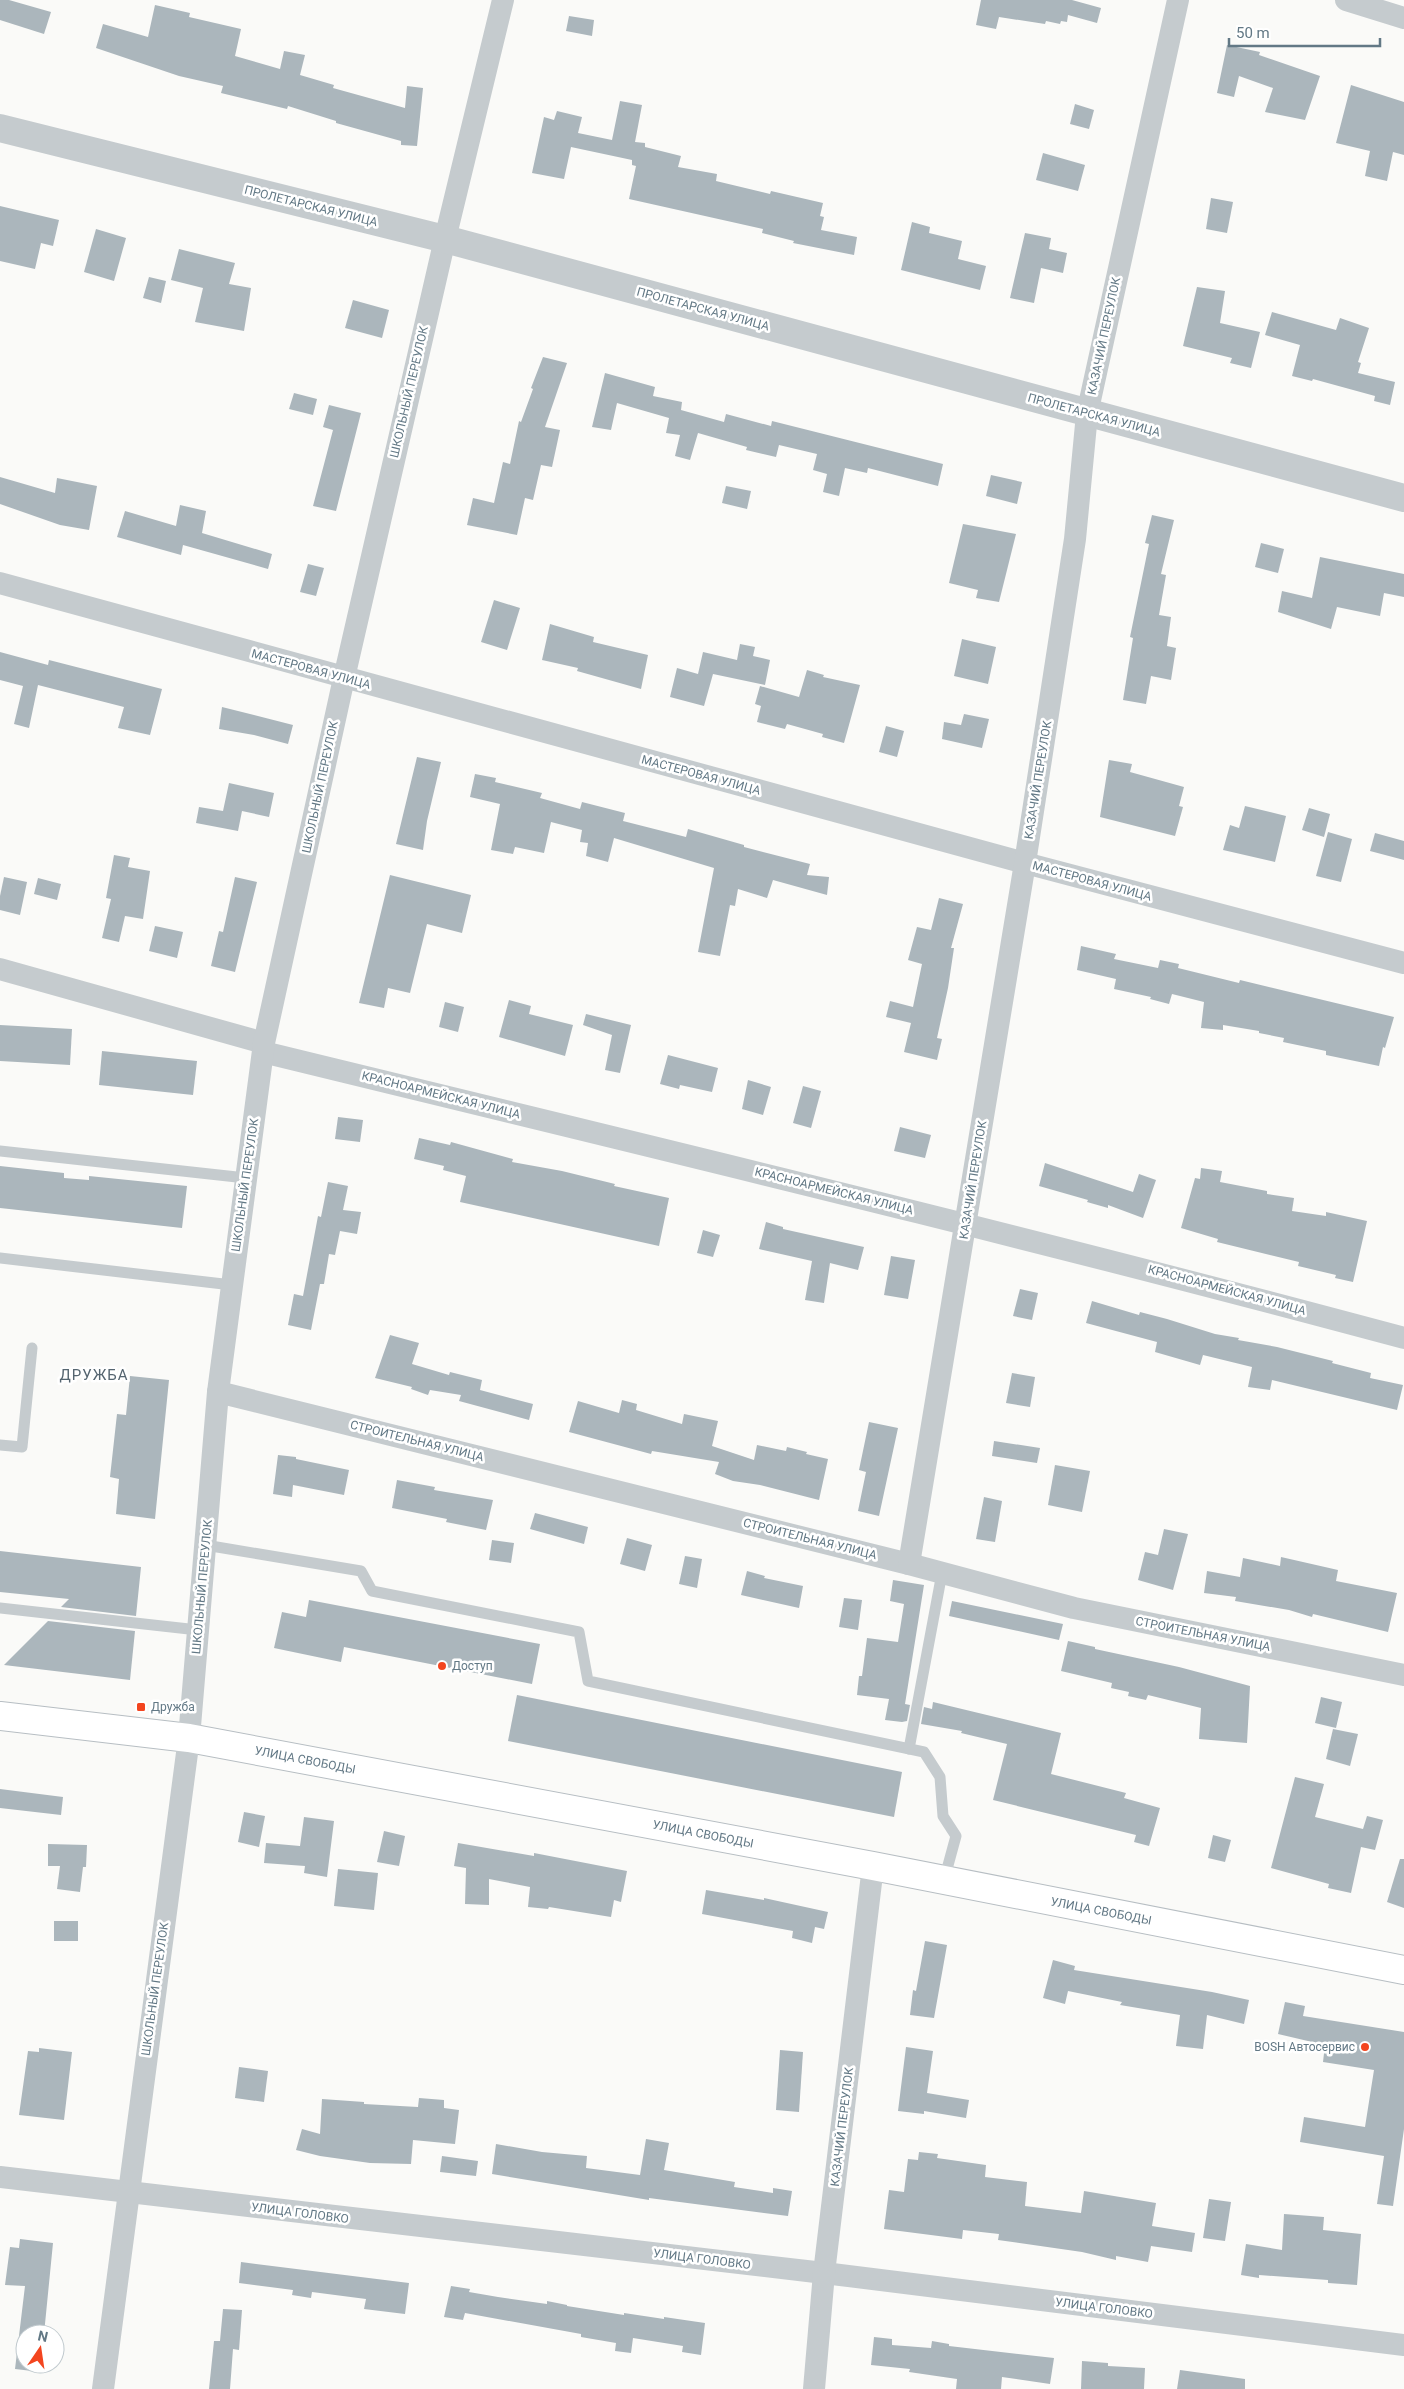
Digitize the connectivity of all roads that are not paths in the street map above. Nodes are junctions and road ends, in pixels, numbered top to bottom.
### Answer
1 (503, 0) edge
2 (1178, 0) edge
3 (1346, 0) edge
4 (1404, 18) edge
5 (0, 128) edge
6 (445, 239) junction
7 (1087, 414) junction
8 (1404, 498) edge
9 (0, 583) edge
10 (344, 678) junction
11 (1025, 863) junction
12 (1404, 963) edge
13 (0, 969) edge
14 (263, 1047) junction
15 (0, 1151) edge
16 (246, 1178) junction
17 (966, 1224) junction
18 (0, 1258) edge
19 (232, 1285) junction
20 (1404, 1338) edge
21 (32, 1348) dead end
22 (218, 1392) junction
23 (0, 1445) edge
24 (205, 1545) junction
25 (909, 1564) junction
26 (942, 1572) junction
27 (0, 1608) edge
28 (198, 1630) junction
29 (1404, 1675) edge
30 (0, 1716) edge
31 (189, 1738) junction
32 (910, 1749) junction
33 (873, 1866) junction
34 (944, 1880) junction
35 (1404, 1970) edge
36 (0, 2178) edge
37 (128, 2193) junction
38 (824, 2273) junction
39 (1404, 2345) edge
40 (103, 2389) edge
41 (814, 2389) edge

1 - 6 street, ШКОЛЬНЫЙ ПЕРЕУЛОК
2 - 7 street, КАЗАЧИЙ ПЕРЕУЛОК
3 - 4 street
5 - 6 street, ПРОЛЕТАРСКАЯ УЛИЦА
6 - 7 street, ПРОЛЕТАРСКАЯ УЛИЦА
6 - 10 street, ШКОЛЬНЫЙ ПЕРЕУЛОК
7 - 8 street, ПРОЛЕТАРСКАЯ УЛИЦА
7 - 11 street, КАЗАЧИЙ ПЕРЕУЛОК
9 - 10 street, МАСТЕРОВАЯ УЛИЦА
10 - 11 street, МАСТЕРОВАЯ УЛИЦА
10 - 14 street, ШКОЛЬНЫЙ ПЕРЕУЛОК
11 - 12 street, МАСТЕРОВАЯ УЛИЦА
11 - 17 street, КАЗАЧИЙ ПЕРЕУЛОК
13 - 14 street, КРАСНОАРМЕЙСКАЯ УЛИЦА
14 - 16 street, ШКОЛЬНЫЙ ПЕРЕУЛОК
14 - 17 street, КРАСНОАРМЕЙСКАЯ УЛИЦА
15 - 16 lane
16 - 19 street, ШКОЛЬНЫЙ ПЕРЕУЛОК
17 - 20 street, КРАСНОАРМЕЙСКАЯ УЛИЦА
17 - 25 street, КАЗАЧИЙ ПЕРЕУЛОК
18 - 19 lane
19 - 22 street, ШКОЛЬНЫЙ ПЕРЕУЛОК
21 - 23 lane
22 - 24 street, ШКОЛЬНЫЙ ПЕРЕУЛОК
22 - 25 street, СТРОИТЕЛЬНАЯ УЛИЦА
24 - 28 street, ШКОЛЬНЫЙ ПЕРЕУЛОК
24 - 32 lane
25 - 26 street, СТРОИТЕЛЬНАЯ УЛИЦА
26 - 29 street, СТРОИТЕЛЬНАЯ УЛИЦА
26 - 32 lane
27 - 28 lane
28 - 31 street, ШКОЛЬНЫЙ ПЕРЕУЛОК
30 - 31 main road, УЛИЦА СВОБОДЫ
31 - 33 main road, УЛИЦА СВОБОДЫ
31 - 37 street, ШКОЛЬНЫЙ ПЕРЕУЛОК
32 - 34 lane
33 - 34 main road, УЛИЦА СВОБОДЫ
33 - 38 street, КАЗАЧИЙ ПЕРЕУЛОК
34 - 35 main road, УЛИЦА СВОБОДЫ
36 - 37 street, УЛИЦА ГОЛОВКО
37 - 38 street, УЛИЦА ГОЛОВКО
37 - 40 street, ШКОЛЬНЫЙ ПЕРЕУЛОК
38 - 39 street, УЛИЦА ГОЛОВКО
38 - 41 street, КАЗАЧИЙ ПЕРЕУЛОК

